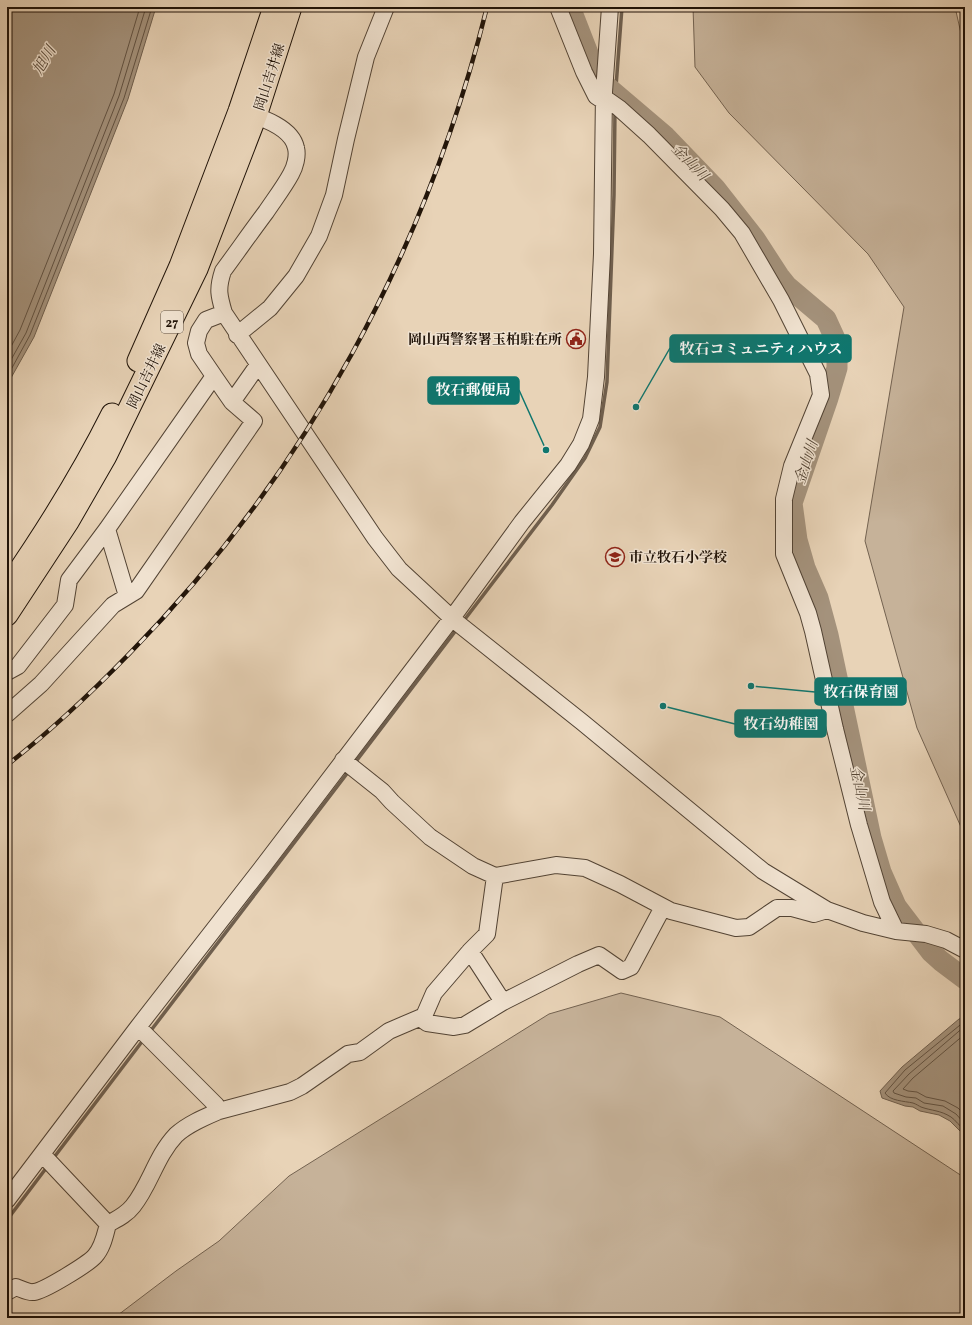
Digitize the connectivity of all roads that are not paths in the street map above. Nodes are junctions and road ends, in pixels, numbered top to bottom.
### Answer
1 (274, 7) edge
2 (291, 7) edge
3 (386, 7) edge
4 (558, 7) edge
5 (610, 7) edge
6 (608, 96) junction
7 (248, 113) junction
8 (224, 313) junction
9 (237, 335) junction
10 (258, 365) junction
11 (214, 376) junction
12 (232, 402) junction
13 (107, 529) junction
14 (7, 588) edge
15 (127, 596) junction
16 (7, 615) edge
17 (458, 623) junction
18 (7, 672) edge
19 (7, 714) edge
20 (349, 765) junction
21 (495, 876) junction
22 (663, 907) junction
23 (827, 910) junction
24 (901, 932) junction
25 (965, 950) edge
26 (470, 951) junction
27 (503, 1002) junction
28 (420, 1018) junction
29 (144, 1033) junction
30 (219, 1111) junction
31 (48, 1159) junction
32 (7, 1200) edge
33 (108, 1224) junction
34 (7, 1292) edge

1 - 7 main road, 岡山吉井線 / 27
2 - 7 main road, 岡山吉井線 / 27
3 - 9 street
4 - 6 street
5 - 6 street
6 - 17 street
6 - 24 street
7 - 8 street
7 - 14 main road, 岡山吉井線 / 27
7 - 16 main road, 岡山吉井線 / 27
8 - 9 street
8 - 11 street
9 - 10 street
10 - 12 street
10 - 17 street
11 - 12 street
11 - 13 street
12 - 15 street
13 - 15 street
13 - 18 street
15 - 19 street
17 - 20 street
17 - 23 street
20 - 21 street
20 - 29 street
21 - 22 street
21 - 26 street
22 - 23 street
22 - 27 street
23 - 24 street
24 - 25 street
26 - 27 street
26 - 28 street
27 - 28 street
28 - 30 street
29 - 30 street
29 - 31 street
30 - 33 street
31 - 32 street
31 - 33 street
33 - 34 street

